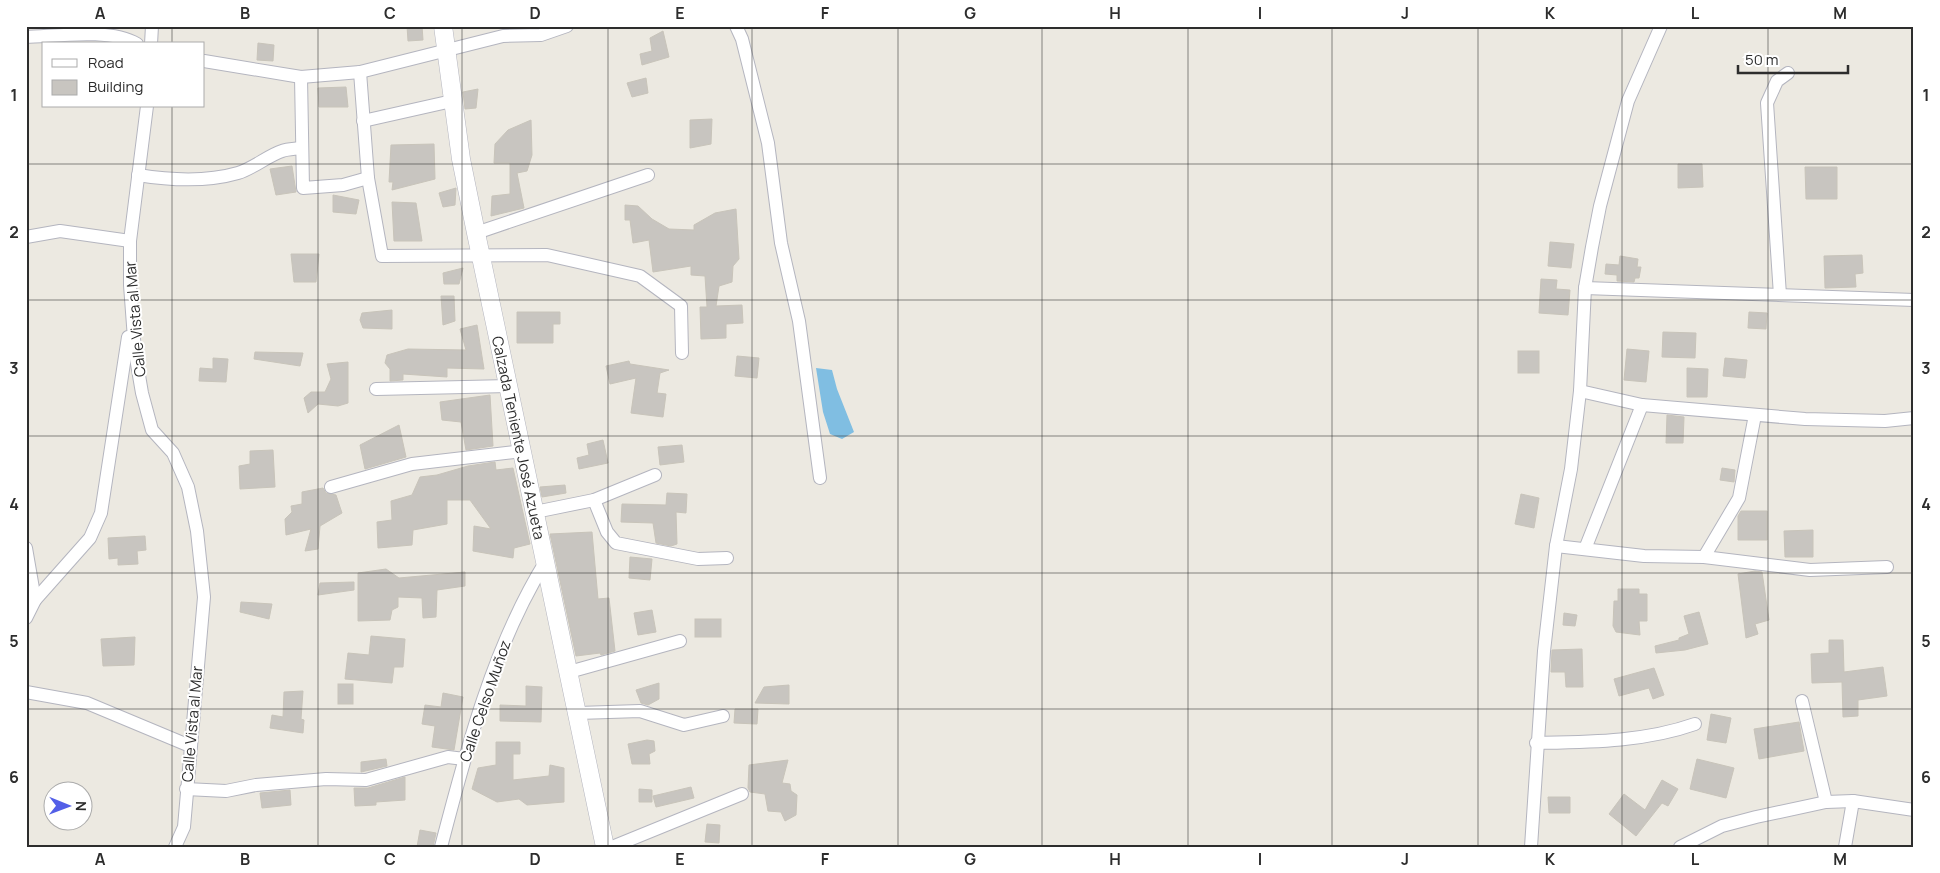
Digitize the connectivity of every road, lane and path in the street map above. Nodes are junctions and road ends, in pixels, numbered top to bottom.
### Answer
1 (152, 26) edge
2 (443, 26) edge
3 (567, 26) edge
4 (736, 26) edge
5 (1661, 26) edge
6 (26, 37) edge
7 (134, 42) edge
8 (151, 42) edge
9 (446, 50) junction
10 (205, 61) edge
11 (360, 72) junction
12 (1788, 73) dead end
13 (300, 77) junction
14 (452, 102) junction
15 (147, 108) edge
16 (364, 121) junction
17 (302, 148) junction
18 (138, 175) junction
19 (648, 175) dead end
20 (368, 178) junction
21 (476, 233) junction
22 (26, 237) edge
23 (130, 241) junction
24 (482, 256) junction
25 (1585, 288) junction
26 (1780, 295) junction
27 (1914, 300) edge
28 (132, 318) junction
29 (682, 353) dead end
30 (508, 386) junction
31 (376, 389) dead end
32 (1580, 391) junction
33 (1642, 405) junction
34 (1755, 415) junction
35 (1914, 418) edge
36 (523, 451) junction
37 (655, 475) dead end
38 (820, 478) dead end
39 (331, 487) dead end
40 (594, 500) junction
41 (535, 512) junction
42 (1556, 546) junction
43 (26, 548) edge
44 (1585, 549) junction
45 (1704, 557) junction
46 (727, 558) dead end
47 (546, 561) junction
48 (1887, 567) dead end
49 (36, 600) junction
50 (26, 618) edge
51 (680, 641) dead end
52 (569, 672) junction
53 (26, 692) edge
54 (1802, 701) dead end
55 (578, 714) junction
56 (723, 716) dead end
57 (1695, 724) dead end
58 (1536, 743) junction
59 (190, 746) junction
60 (464, 759) junction
61 (186, 789) junction
62 (742, 794) dead end
63 (1852, 801) junction
64 (1826, 802) junction
65 (1914, 810) edge
66 (175, 847) edge
67 (441, 847) edge
68 (605, 847) edge
69 (612, 847) edge
70 (1531, 847) edge
71 (1680, 847) edge
72 (1845, 847) edge

1 - 8 street
2 - 9 main road, Calzada Teniente José Azueta
3 - 9 street
4 - 38 street
5 - 25 street
6 - 7 street
9 - 11 street
9 - 14 main road, Calzada Teniente José Azueta
10 - 13 street
11 - 13 street
11 - 16 street
12 - 26 street
13 - 17 street
14 - 16 street
14 - 21 main road, Calzada Teniente José Azueta
15 - 18 street, Calle Vista al Mar
16 - 20 street
17 - 18 street
17 - 20 street
18 - 23 street, Calle Vista al Mar
19 - 21 street
20 - 24 street
21 - 24 main road, Calzada Teniente José Azueta
22 - 23 street
23 - 28 street, Calle Vista al Mar
24 - 29 street
24 - 30 main road, Calzada Teniente José Azueta
25 - 26 street
25 - 32 street
26 - 27 street
28 - 49 street
28 - 59 street, Calle Vista al Mar
30 - 31 street
30 - 36 main road, Calzada Teniente José Azueta
32 - 33 street
32 - 42 street
33 - 34 street
33 - 44 street
34 - 35 street
34 - 45 street
36 - 39 street
36 - 41 main road, Calzada Teniente José Azueta
37 - 40 street
40 - 41 street
40 - 46 street
41 - 47 main road, Calzada Teniente José Azueta
42 - 44 street
42 - 58 street
43 - 49 street
44 - 45 street
45 - 48 street
47 - 52 main road, Calzada Teniente José Azueta
47 - 60 street, Calle Celso Muñoz
49 - 50 street
51 - 52 street
52 - 55 main road, Calzada Teniente José Azueta
53 - 59 street
54 - 64 street
55 - 56 street
55 - 68 main road, Calzada Teniente José Azueta
57 - 58 street
58 - 70 street
59 - 61 street, Calle Vista al Mar
60 - 61 street
60 - 67 street, Calle Celso Muñoz
61 - 66 street, Calle Vista al Mar
62 - 69 street
63 - 64 street
63 - 65 street
63 - 72 street
64 - 71 street

